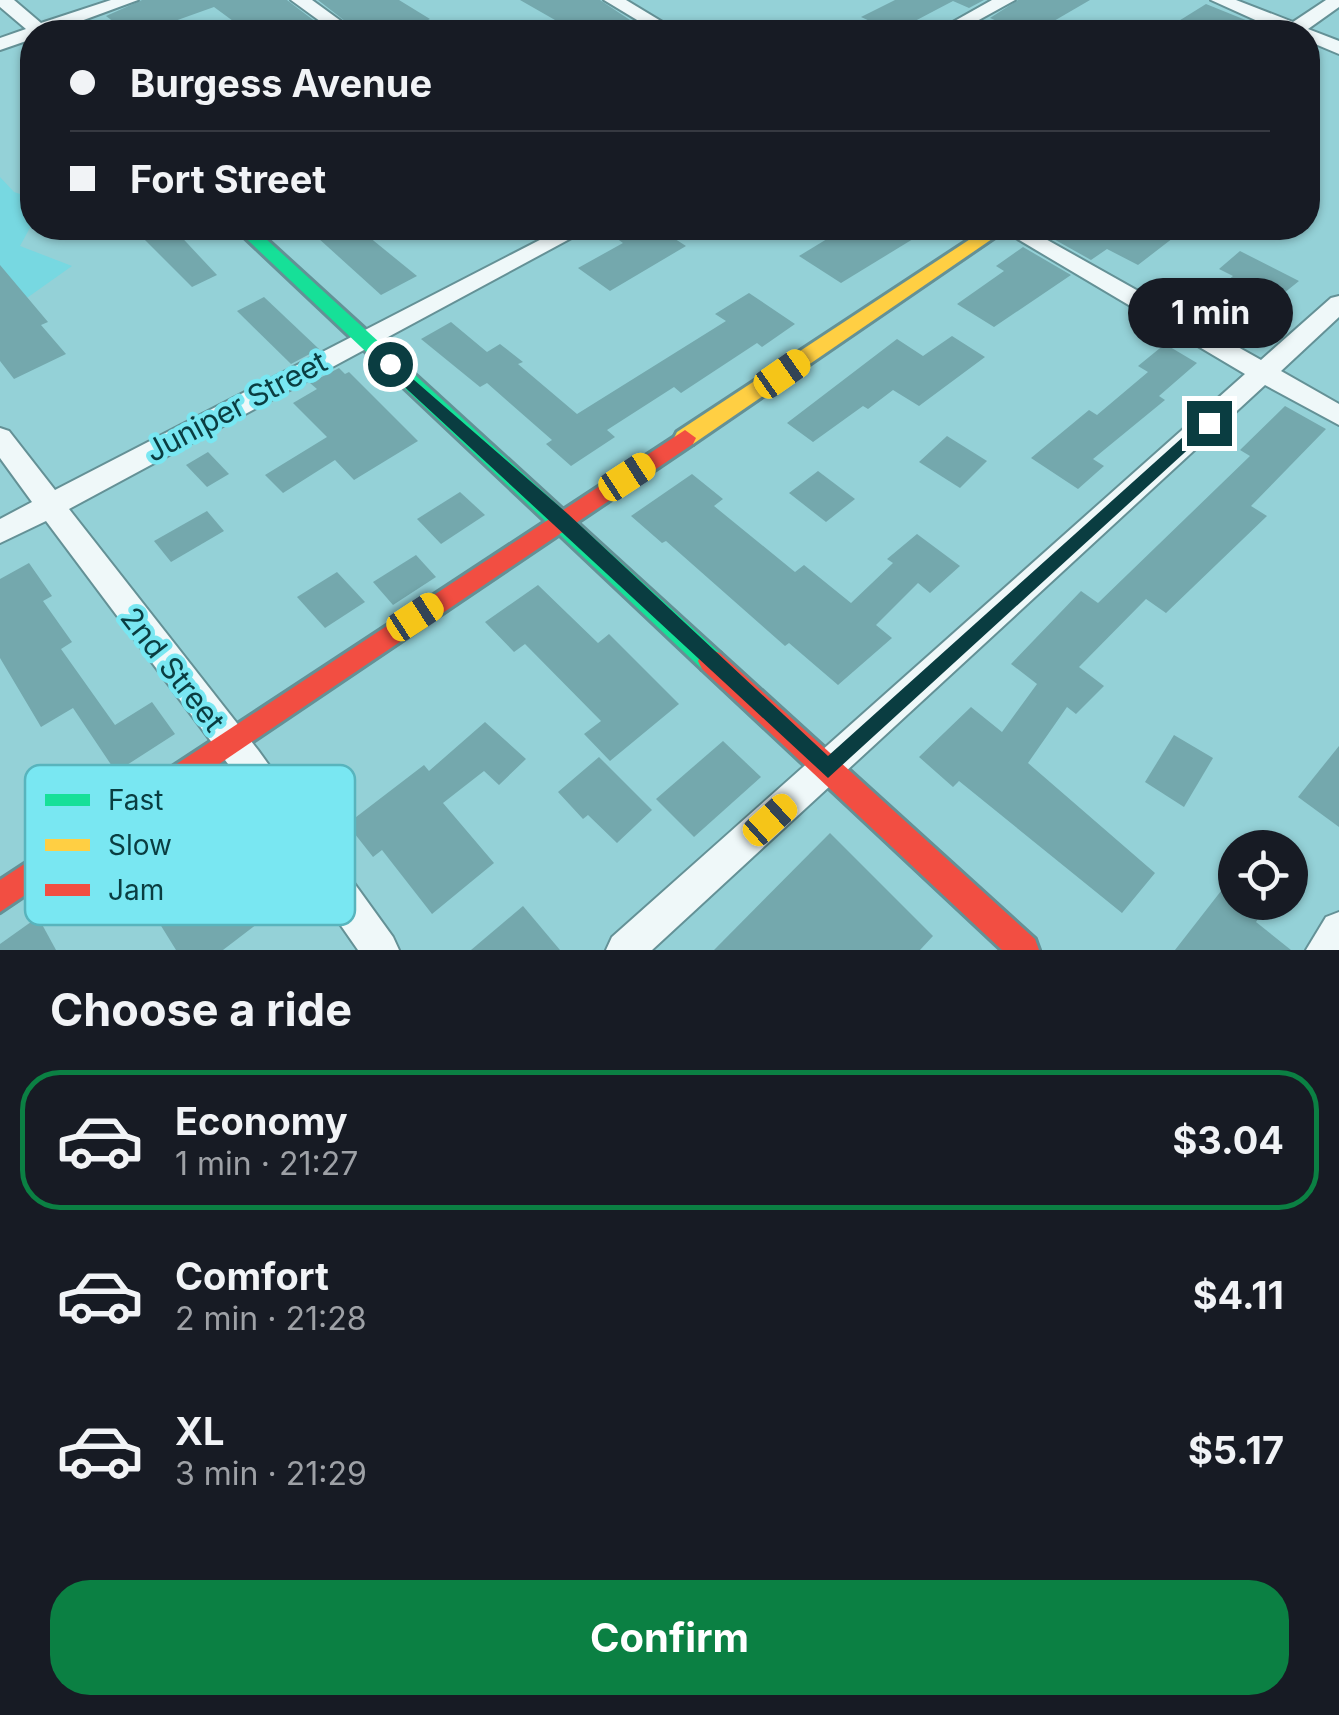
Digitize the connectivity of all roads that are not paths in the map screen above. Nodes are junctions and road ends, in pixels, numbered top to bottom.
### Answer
1 (4, 0) edge
2 (128, 0) edge
3 (300, 0) edge
4 (614, 0) edge
5 (1006, 0) edge
6 (1220, 0) edge
7 (1338, 0) edge
8 (24, 20) edge
9 (70, 20) edge
10 (329, 20) edge
11 (649, 20) edge
12 (967, 20) edge
13 (1267, 20) edge
14 (1314, 20) edge
15 (257, 240) edge
16 (556, 240) edge
17 (981, 240) edge
18 (1031, 240) edge
19 (1339, 304) edge
20 (361, 339) junction
21 (1263, 374) junction
22 (1339, 416) edge
23 (0, 438) edge
24 (49, 505) junction
25 (562, 518) junction
26 (0, 532) edge
27 (231, 744) junction
28 (199, 765) edge
29 (246, 765) edge
30 (828, 768) junction
31 (25, 880) edge
32 (0, 897) edge
33 (355, 915) edge
34 (1339, 930) edge
35 (380, 950) edge
36 (626, 950) edge
37 (1024, 950) edge
38 (1325, 950) edge

1 - 8 street
2 - 9 street
3 - 10 street
4 - 11 street
5 - 12 street
6 - 13 street
7 - 14 street
15 - 20 street
16 - 20 street, Juniper Street
17 - 25 street
18 - 21 street
19 - 21 street
20 - 24 street, Juniper Street
20 - 25 street
21 - 22 street
21 - 30 street
23 - 24 street, 2nd Street
24 - 26 street, Juniper Street
24 - 27 street, 2nd Street
25 - 27 street
25 - 30 street
27 - 28 street
27 - 29 street, 2nd Street
30 - 36 street
30 - 37 street
31 - 32 street
33 - 35 street, 2nd Street
34 - 38 street

